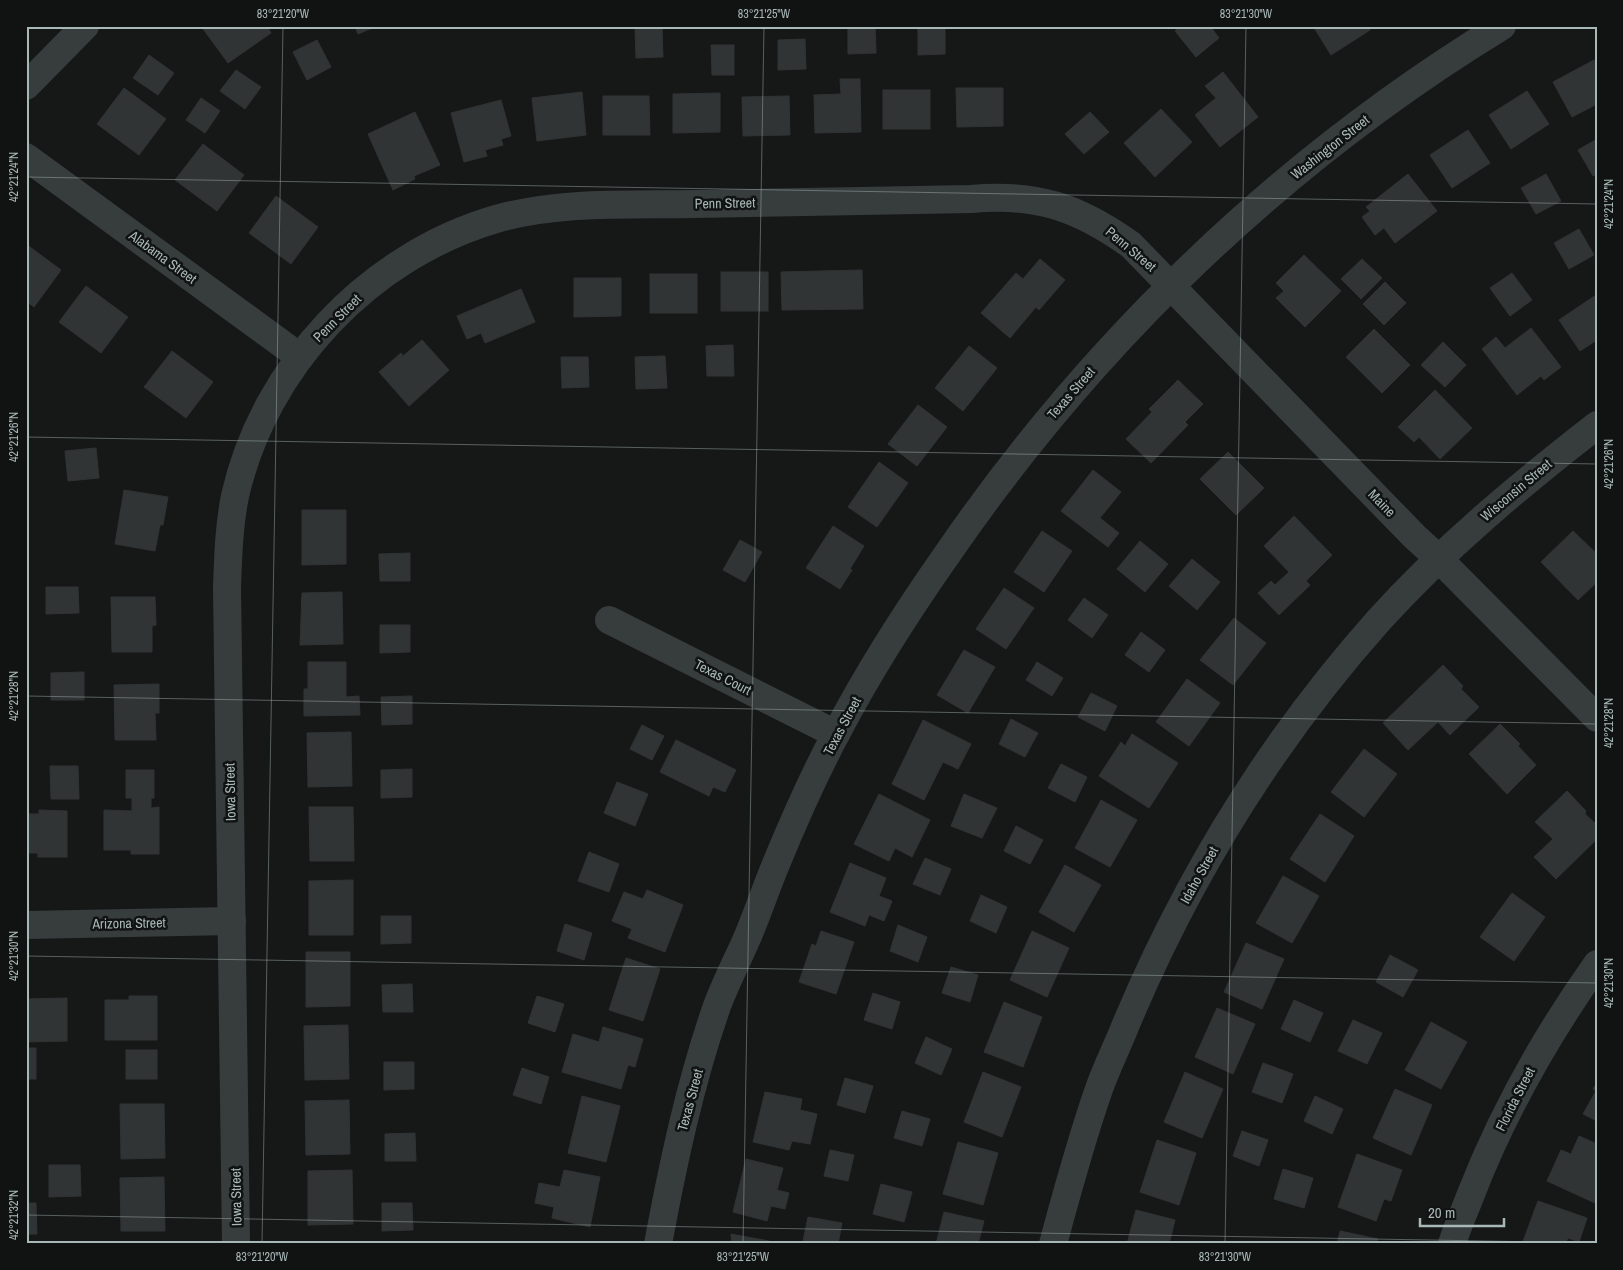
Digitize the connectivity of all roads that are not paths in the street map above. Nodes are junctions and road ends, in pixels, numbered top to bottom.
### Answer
1 (85, 26) edge
2 (1502, 26) edge
3 (26, 86) edge
4 (26, 157) edge
5 (1171, 285) junction
6 (300, 357) junction
7 (1597, 425) edge
8 (1439, 559) junction
9 (609, 620) dead end
10 (1597, 718) edge
11 (836, 734) junction
12 (232, 921) junction
13 (26, 925) edge
14 (1597, 964) edge
15 (236, 1244) edge
16 (658, 1244) edge
17 (1053, 1244) edge
18 (1452, 1244) edge

1 - 3 street
2 - 5 street, Washington Street
4 - 6 street, Alabama Street
5 - 6 street, Penn Street
5 - 8 street, Maine
5 - 11 street, Texas Street
6 - 12 street, Iowa Street
7 - 8 street, Wisconsin Street
8 - 10 street, Maine
8 - 17 street, Idaho Street
9 - 11 street, Texas Court
11 - 16 street, Texas Street
12 - 13 street, Arizona Street
12 - 15 street, Iowa Street
14 - 18 street, Florida Street

